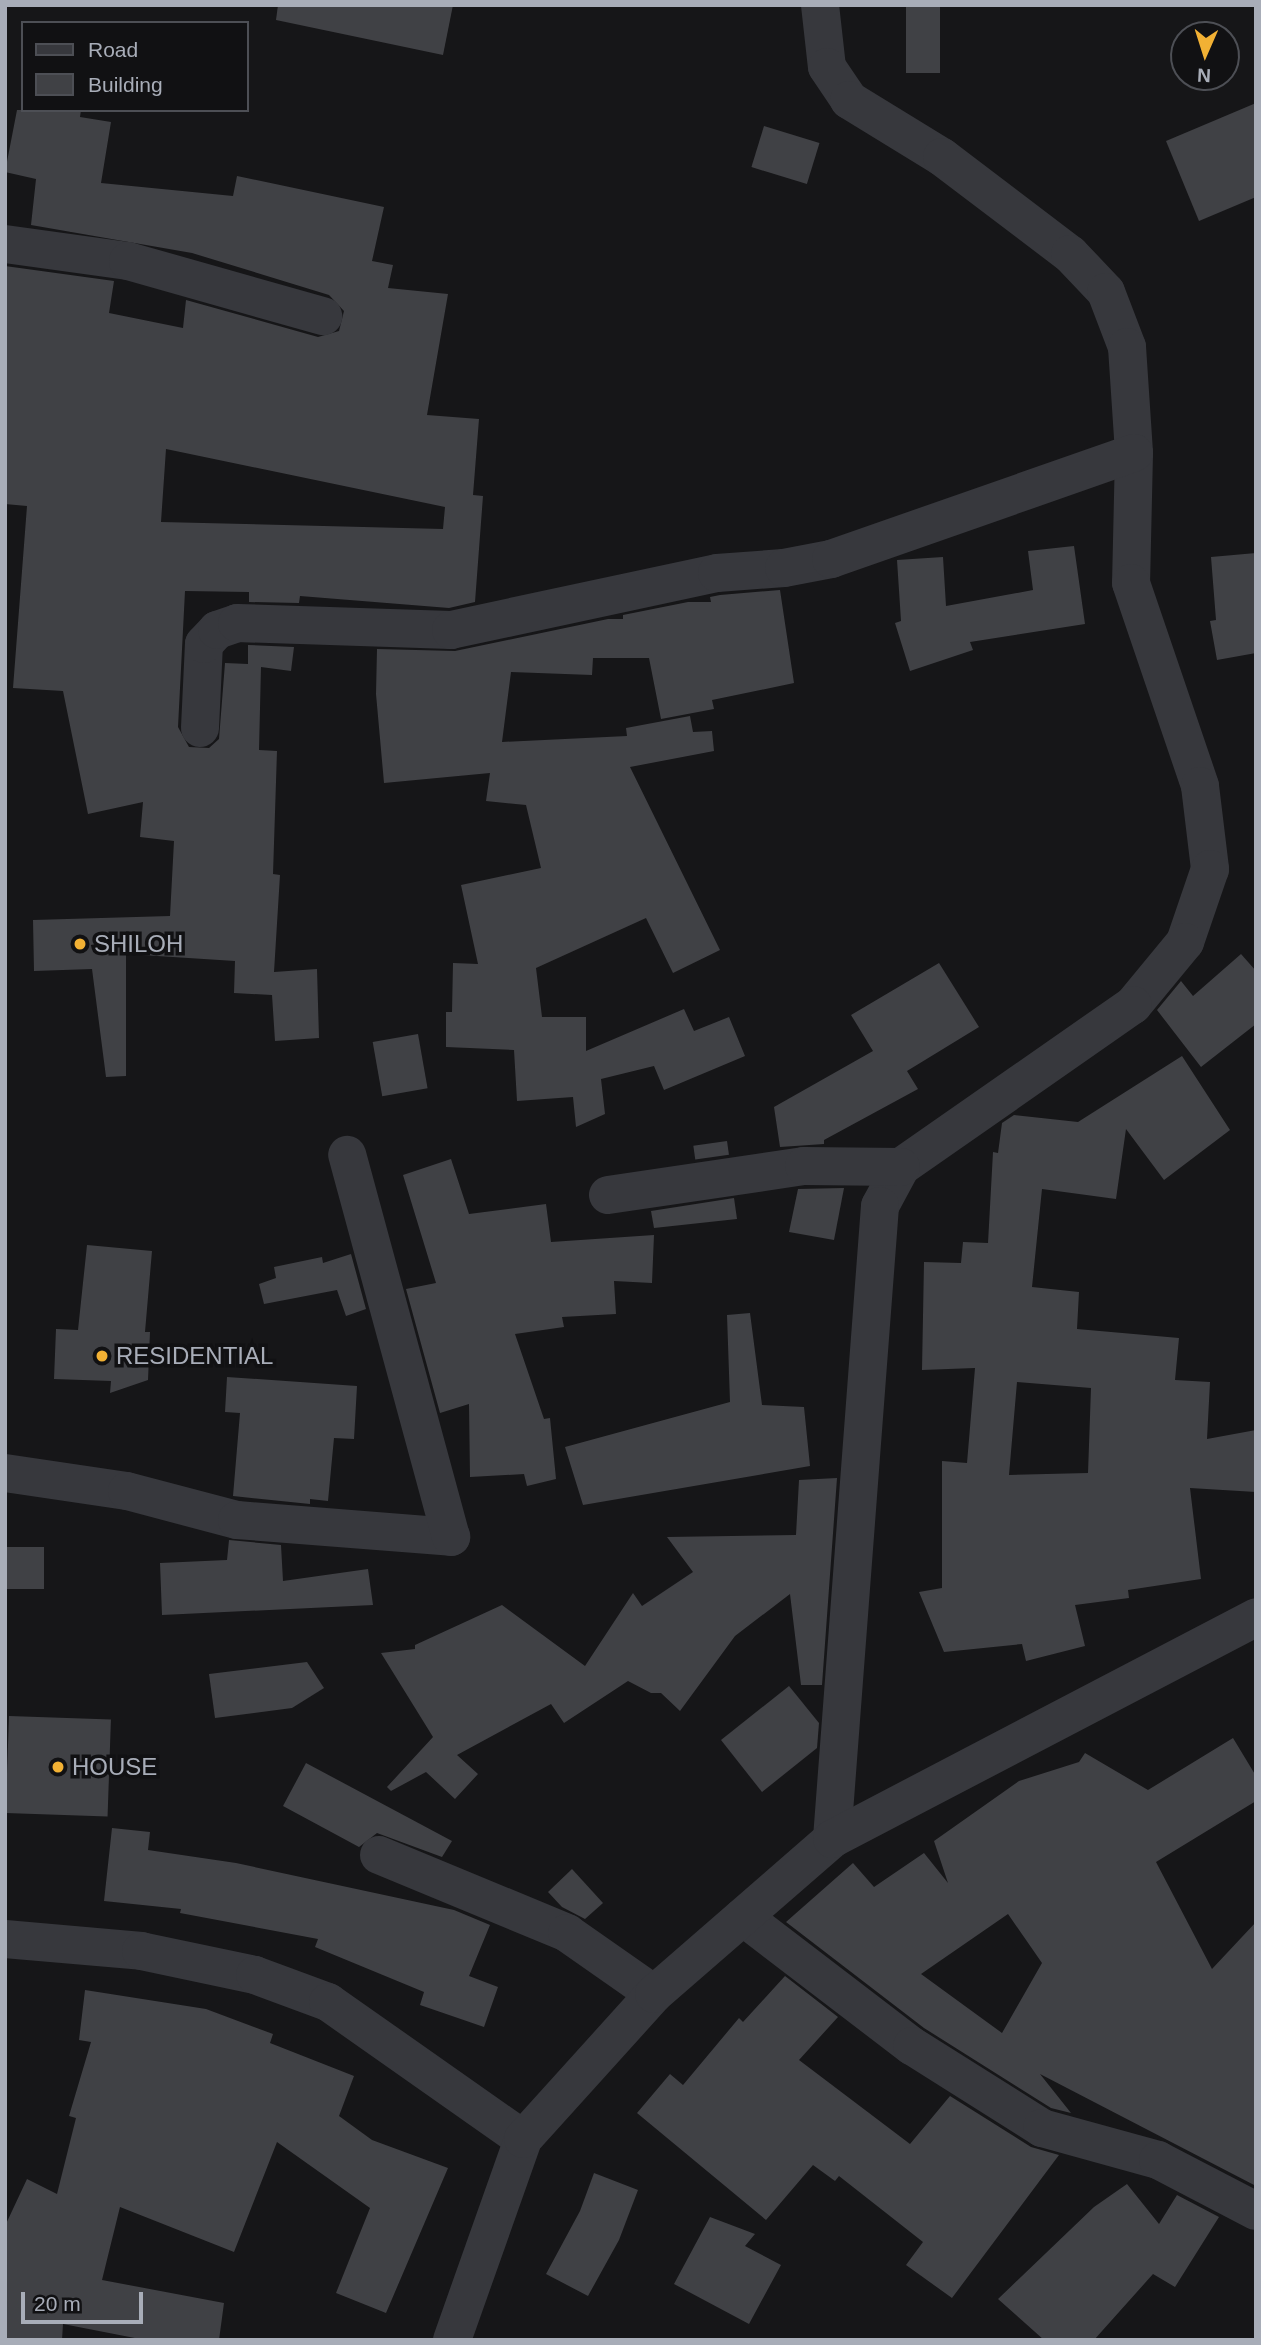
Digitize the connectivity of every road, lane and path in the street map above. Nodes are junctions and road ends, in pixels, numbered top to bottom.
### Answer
1 (820, 5) edge
2 (5, 244) edge
3 (323, 316) dead end
4 (1134, 453) junction
5 (200, 728) dead end
6 (347, 1155) dead end
7 (901, 1167) junction
8 (608, 1195) dead end
9 (5, 1473) edge
10 (1256, 1617) edge
11 (831, 1839) junction
12 (379, 1854) dead end
13 (743, 1917) junction
14 (5, 1939) edge
15 (654, 1994) junction
16 (523, 2139) junction
17 (1256, 2211) edge
18 (452, 2340) edge

1 - 4 street
2 - 3 street
4 - 5 street
4 - 7 street
6 - 9 street
7 - 8 street
7 - 11 street
10 - 11 street
11 - 13 street
12 - 15 street
13 - 15 street
13 - 17 street
14 - 16 street
15 - 16 street
16 - 18 street

